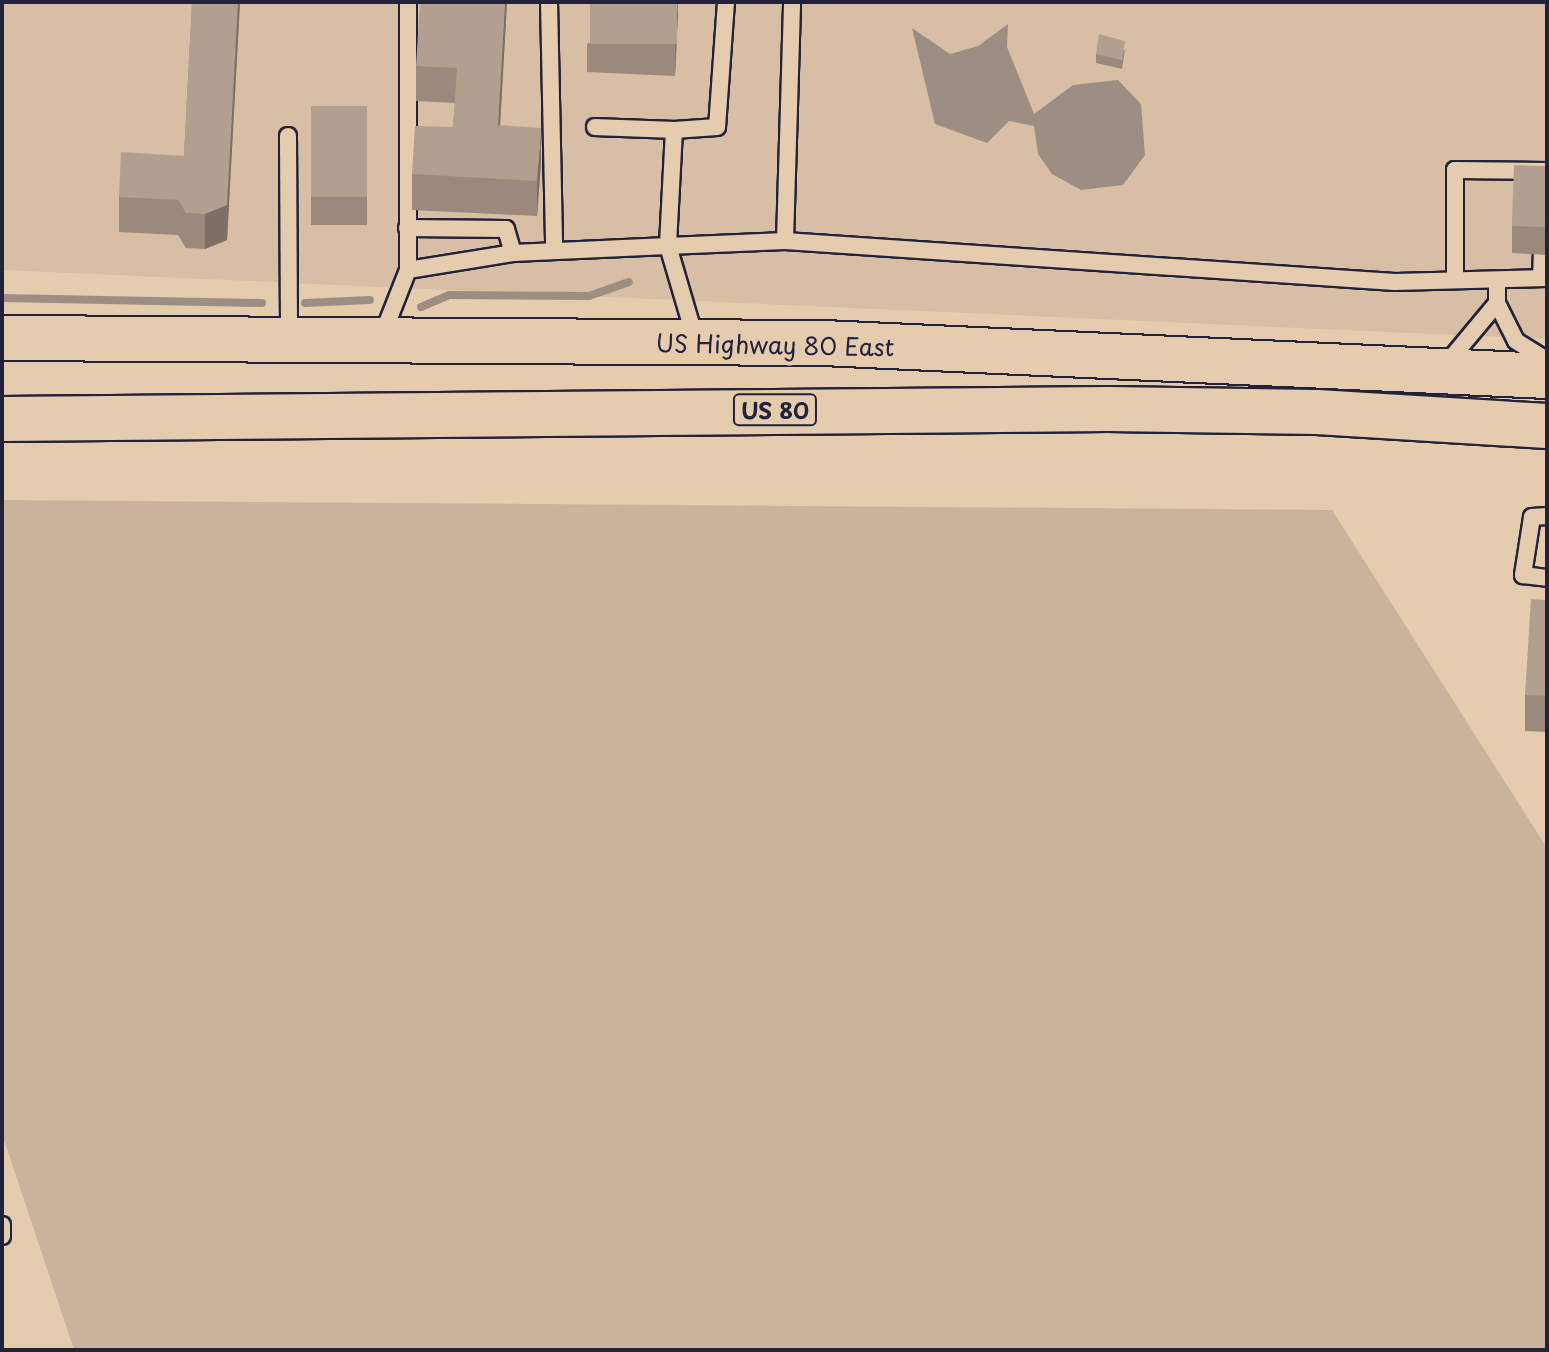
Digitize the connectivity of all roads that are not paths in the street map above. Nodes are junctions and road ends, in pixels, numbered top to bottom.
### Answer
1 (408, 2) edge
2 (549, 2) edge
3 (726, 2) edge
4 (792, 2) edge
5 (595, 127) dead end
6 (674, 130) junction
7 (288, 136) dead end
8 (1546, 171) edge
9 (1544, 193) edge
10 (407, 228) junction
11 (785, 241) junction
12 (668, 246) junction
13 (554, 250) junction
14 (513, 253) junction
15 (1542, 255) dead end
16 (408, 270) junction
17 (1544, 278) edge
18 (1455, 280) junction
19 (1497, 281) junction
20 (1497, 303) junction
21 (2, 338) edge
22 (289, 341) junction
23 (379, 341) junction
24 (697, 343) junction
25 (1547, 360) edge
26 (1434, 372) junction
27 (1547, 376) edge
28 (2, 419) edge
29 (1547, 426) edge
30 (1547, 516) edge
31 (1547, 578) edge
32 (2, 1225) edge
33 (2, 1236) edge

1 - 10 lane
2 - 13 lane
3 - 6 lane
4 - 11 lane
5 - 6 lane
6 - 12 lane
7 - 22 lane
8 - 9 lane
8 - 18 lane
10 - 14 lane
10 - 16 lane
11 - 12 lane
11 - 18 lane
12 - 13 lane
12 - 24 lane
13 - 14 lane
14 - 16 lane
15 - 17 lane
16 - 23 lane
17 - 19 lane
18 - 19 lane
19 - 20 lane
20 - 25 lane
20 - 26 lane
21 - 22 main road, US Highway 80 East
22 - 23 main road, US Highway 80 East
23 - 24 main road, US Highway 80 East
24 - 26 main road, US Highway 80 East
26 - 27 main road, US Highway 80 East
28 - 29 main road, US 80
30 - 31 lane
32 - 33 lane

